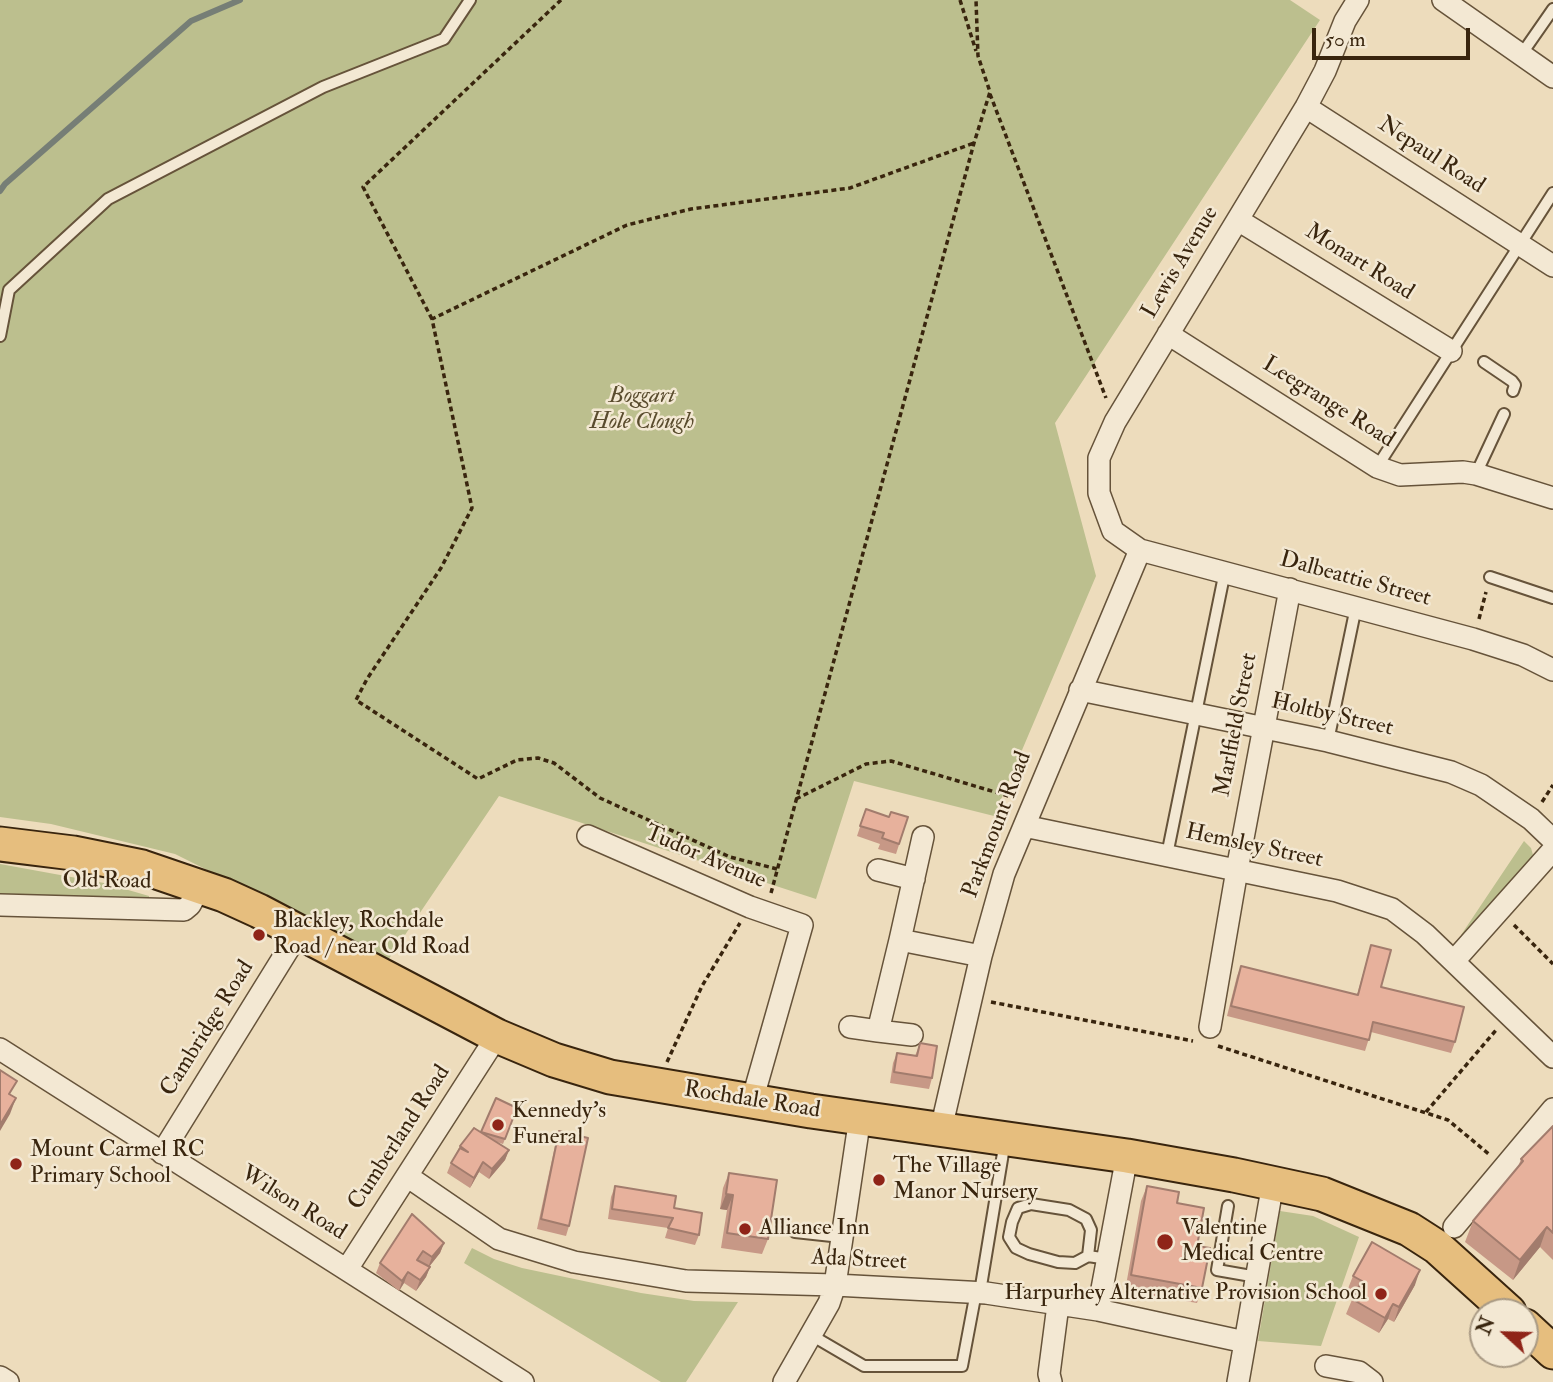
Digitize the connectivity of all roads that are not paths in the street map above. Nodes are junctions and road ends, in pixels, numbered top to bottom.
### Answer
1 (470, 0) edge
2 (1358, 0) edge
3 (1443, 0) edge
4 (1553, 9) edge
5 (1521, 55) junction
6 (1553, 77) edge
7 (1306, 107) junction
8 (1553, 193) edge
9 (1238, 220) junction
10 (1524, 247) junction
11 (1553, 266) edge
12 (1168, 334) junction
13 (0, 336) edge
14 (1451, 351) junction
15 (1483, 362) dead end
16 (1513, 391) dead end
17 (1504, 415) dead end
18 (1377, 467) junction
19 (1476, 474) junction
20 (1553, 498) edge
21 (1140, 550) junction
22 (1225, 571) junction
23 (1490, 577) road end
24 (1290, 589) junction
25 (1553, 598) edge
26 (1356, 607) junction
27 (1553, 670) edge
28 (1080, 690) junction
29 (1196, 713) junction
30 (1263, 727) junction
31 (1328, 740) junction
32 (1024, 826) junction
33 (588, 836) dead end
34 (923, 837) dead end
35 (1553, 840) edge
36 (0, 844) edge
37 (1553, 850) edge
38 (1167, 855) junction
39 (878, 870) dead end
40 (1237, 870) junction
41 (914, 879) junction
42 (200, 887) junction
43 (0, 905) edge
44 (299, 932) junction
45 (900, 940) junction
46 (981, 956) junction
47 (1454, 961) junction
48 (850, 1027) dead end
49 (878, 1031) junction
50 (497, 1035) junction
51 (912, 1035) dead end
52 (1208, 1038) road end
53 (0, 1049) edge
54 (1553, 1057) edge
55 (752, 1101) junction
56 (1553, 1109) edge
57 (860, 1117) junction
58 (941, 1129) junction
59 (1005, 1138) junction
60 (162, 1153) junction
61 (1126, 1156) junction
62 (407, 1176) junction
63 (1273, 1183) junction
64 (1228, 1206) dead end
65 (1454, 1227) dead end
66 (796, 1232) dead end
67 (841, 1237) junction
68 (1098, 1258) junction
69 (347, 1269) junction
70 (1256, 1277) junction
71 (835, 1285) junction
72 (978, 1292) junction
73 (1493, 1298) edge
74 (1058, 1305) junction
75 (1098, 1310) junction
76 (811, 1335) junction
77 (1539, 1339) edge
78 (1245, 1342) junction
79 (1553, 1352) edge
80 (1326, 1366) dead end
81 (0, 1377) edge
82 (8, 1382) edge
83 (523, 1382) edge
84 (784, 1382) edge
85 (1051, 1382) edge
86 (1238, 1382) edge
87 (1372, 1382) edge

1 - 13 lane
2 - 7 street, Lewis Avenue
3 - 5 street
4 - 5 lane
5 - 6 street
7 - 9 street, Lewis Avenue
7 - 10 street, Nepaul Road
8 - 10 lane
9 - 12 street, Lewis Avenue
9 - 14 street, Monart Road
10 - 11 street, Nepaul Road
10 - 14 lane
12 - 18 street, Leegrange Road
12 - 21 street, Lewis Avenue
14 - 18 lane
15 - 16 lane
17 - 19 lane
18 - 19 street, Leegrange Road
19 - 20 street, Leegrange Road
21 - 22 street, Dalbeattie Street
21 - 28 street, Parkmount Road
22 - 24 street, Dalbeattie Street
22 - 29 lane
23 - 25 lane
24 - 26 street, Dalbeattie Street
24 - 30 street, Marlfield Street
26 - 27 street, Dalbeattie Street
26 - 31 lane
28 - 29 street, Holtby Street
28 - 32 street, Parkmount Road
29 - 30 street, Holtby Street
29 - 38 lane
30 - 31 street, Holtby Street
30 - 40 street, Marlfield Street
31 - 35 street, Holtby Street
32 - 38 street, Hemsley Street
32 - 46 street, Parkmount Road
33 - 55 street, Tudor Avenue
34 - 41 street
36 - 42 main road, Rochdale Road
37 - 47 street
38 - 40 street, Hemsley Street
39 - 41 street
40 - 47 street, Hemsley Street
40 - 52 street, Marlfield Street
41 - 45 street
42 - 43 street, Old Road
42 - 44 main road, Rochdale Road
44 - 50 main road, Rochdale Road
44 - 60 street, Cambridge Road
45 - 46 street
45 - 49 street
46 - 58 street, Parkmount Road
47 - 54 street, Hemsley Street
48 - 49 street
49 - 51 street
50 - 55 main road, Rochdale Road
50 - 62 street, Cumberland Road
53 - 60 street, Wilson Road
55 - 57 main road, Rochdale Road
56 - 65 street
57 - 58 main road, Rochdale Road
57 - 67 street
58 - 59 main road, Rochdale Road
59 - 61 main road, Rochdale Road
59 - 72 lane
60 - 69 street, Wilson Road
61 - 63 main road, Rochdale Road
61 - 68 street
62 - 69 street, Cumberland Road
62 - 71 street, Ada Street
63 - 70 street
63 - 73 main road, Rochdale Road
64 - 70 lane
66 - 67 lane
67 - 71 street
68 - 68 lane
68 - 75 street
69 - 83 street, Wilson Road
70 - 78 street
71 - 72 street, Ada Street
71 - 76 street
72 - 74 street, Ada Street
72 - 76 lane
74 - 75 street, Ada Street
74 - 85 street
75 - 78 street, Ada Street
76 - 84 street
77 - 79 main road
78 - 86 street
80 - 87 street
81 - 82 street

